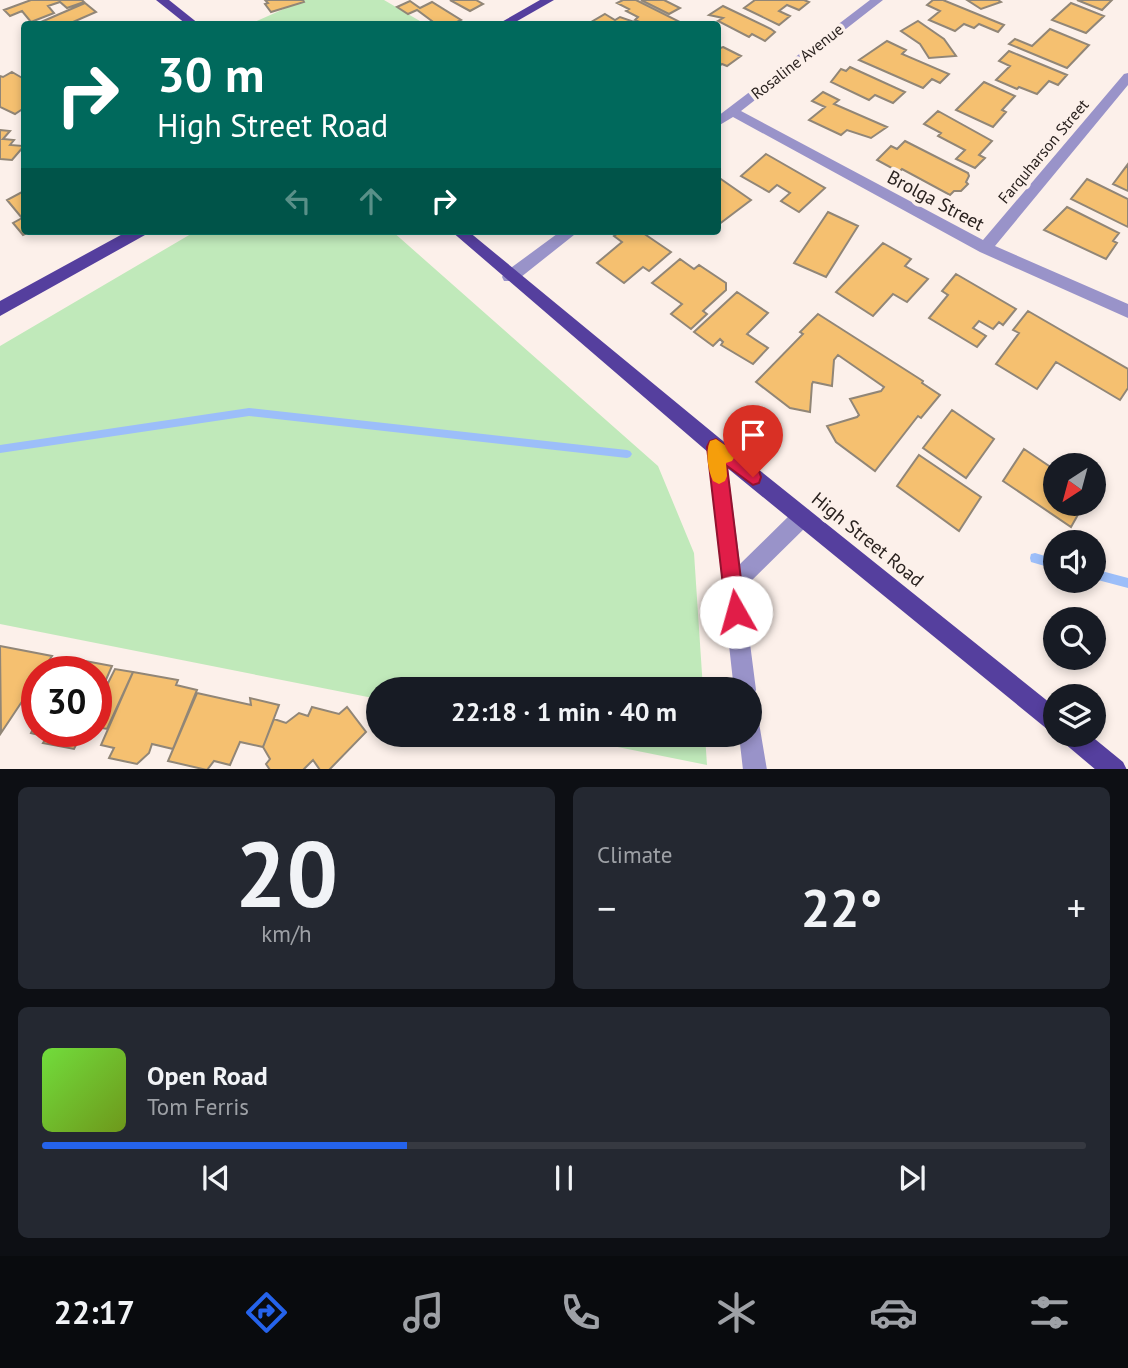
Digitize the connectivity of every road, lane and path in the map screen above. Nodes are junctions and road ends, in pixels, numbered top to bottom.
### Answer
1 (162, 0) edge
2 (548, 0) edge
3 (877, 0) edge
4 (189, 21) edge
5 (510, 21) edge
6 (1128, 77) edge
7 (732, 111) junction
8 (721, 120) edge
9 (133, 235) edge
10 (463, 235) edge
11 (567, 235) edge
12 (985, 248) junction
13 (510, 277) junction
14 (0, 309) edge
15 (1128, 311) edge
16 (716, 447) junction
17 (802, 517) junction
18 (733, 586) junction
19 (744, 677) edge
20 (1043, 711) edge
21 (752, 747) edge
22 (1087, 747) edge
23 (755, 769) edge
24 (1115, 769) edge

1 - 4 main road
2 - 5 main road
3 - 7 street, Rosaline Avenue
6 - 12 street, Farquharson Street
7 - 8 street, Rosaline Avenue
7 - 12 street, Brolga Street
9 - 14 main road
10 - 13 main road, High Street Road
11 - 13 street
12 - 15 street, Brolga Street
13 - 16 main road, High Street Road
16 - 17 main road, High Street Road
16 - 18 street
17 - 18 street
17 - 20 main road, High Street Road
18 - 19 street
21 - 23 street
22 - 24 main road

